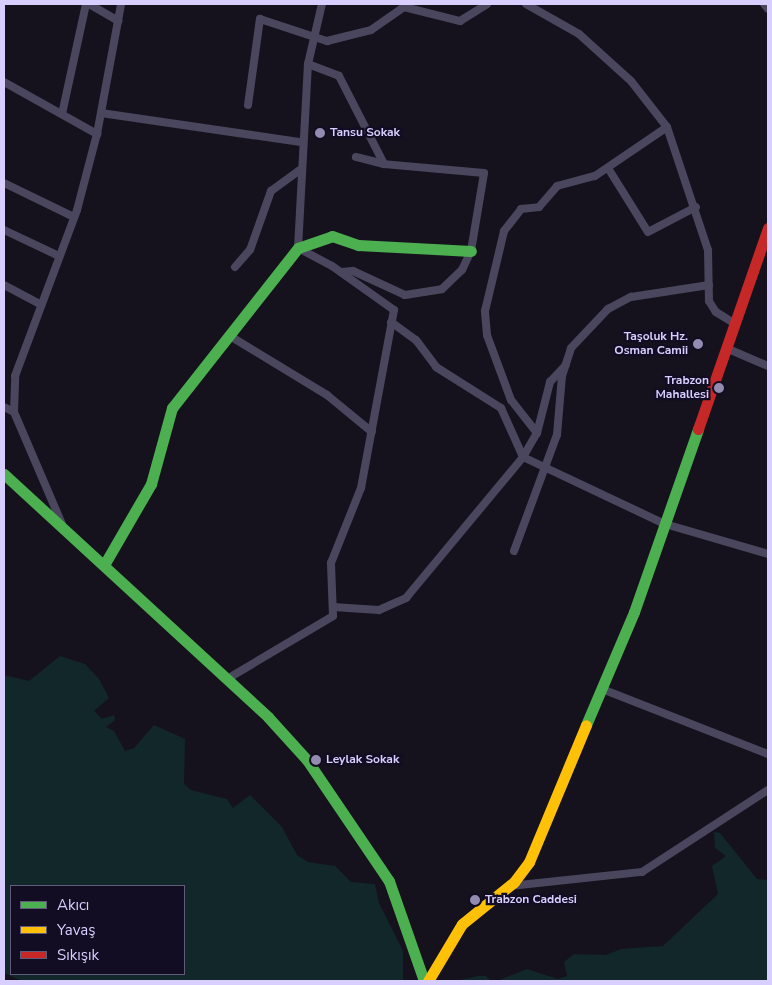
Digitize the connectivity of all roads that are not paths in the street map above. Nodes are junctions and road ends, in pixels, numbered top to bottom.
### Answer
1 (88, 4) edge
2 (121, 4) edge
3 (322, 4) edge
4 (486, 4) edge
5 (526, 4) edge
6 (764, 4) edge
7 (768, 8) edge
8 (118, 21) junction
9 (313, 38) junction
10 (308, 64) junction
11 (4, 82) edge
12 (248, 104) dead end
13 (101, 113) junction
14 (62, 114) junction
15 (667, 127) junction
16 (97, 134) junction
17 (301, 142) junction
18 (356, 157) dead end
19 (384, 164) junction
20 (608, 168) junction
21 (300, 170) junction
22 (4, 182) edge
23 (696, 207) junction
24 (74, 217) junction
25 (768, 228) edge
26 (4, 230) edge
27 (298, 248) junction
28 (471, 250) junction
29 (59, 256) junction
30 (235, 267) dead end
31 (340, 272) junction
32 (4, 285) edge
33 (709, 285) junction
34 (40, 304) junction
35 (390, 322) junction
36 (735, 324) junction
37 (230, 336) junction
38 (726, 348) junction
39 (566, 365) junction
40 (768, 366) edge
41 (4, 407) edge
42 (14, 412) junction
43 (372, 432) junction
44 (537, 433) junction
45 (523, 457) junction
46 (545, 465) junction
47 (4, 474) edge
48 (62, 524) junction
49 (665, 524) junction
50 (514, 550) dead end
51 (768, 554) edge
52 (104, 565) junction
53 (333, 607) junction
54 (227, 679) junction
55 (602, 688) junction
56 (768, 754) edge
57 (768, 790) edge
58 (508, 887) junction
59 (424, 981) edge
60 (428, 981) edge

1 - 8 street
1 - 14 street
2 - 8 street
3 - 9 street
4 - 9 street
5 - 15 street
6 - 7 street
8 - 13 street
9 - 10 street
9 - 12 street
10 - 17 street
10 - 19 street
11 - 14 street
13 - 16 street
13 - 17 street
14 - 16 street
15 - 20 street
15 - 23 street
16 - 24 street
17 - 21 street
18 - 19 street
19 - 28 street
20 - 23 street
20 - 44 street
21 - 27 street
21 - 30 street
22 - 24 street
23 - 33 street
24 - 29 street
25 - 36 street
26 - 29 street
27 - 28 street
27 - 31 street
27 - 37 street
28 - 31 street
29 - 34 street
31 - 35 street
32 - 34 street
33 - 36 street
33 - 39 street
34 - 42 street
35 - 43 street
35 - 45 street
36 - 38 street
37 - 43 street
37 - 52 street
38 - 40 street
38 - 49 street
39 - 44 street
39 - 46 street
41 - 42 street
42 - 48 street
43 - 53 street
44 - 45 street
45 - 46 street
45 - 53 street
46 - 49 street
46 - 50 street
47 - 48 street
48 - 52 street
49 - 51 street
49 - 55 street
52 - 54 street
53 - 54 street
54 - 59 street
55 - 56 street
55 - 58 street
57 - 58 street
58 - 60 street

